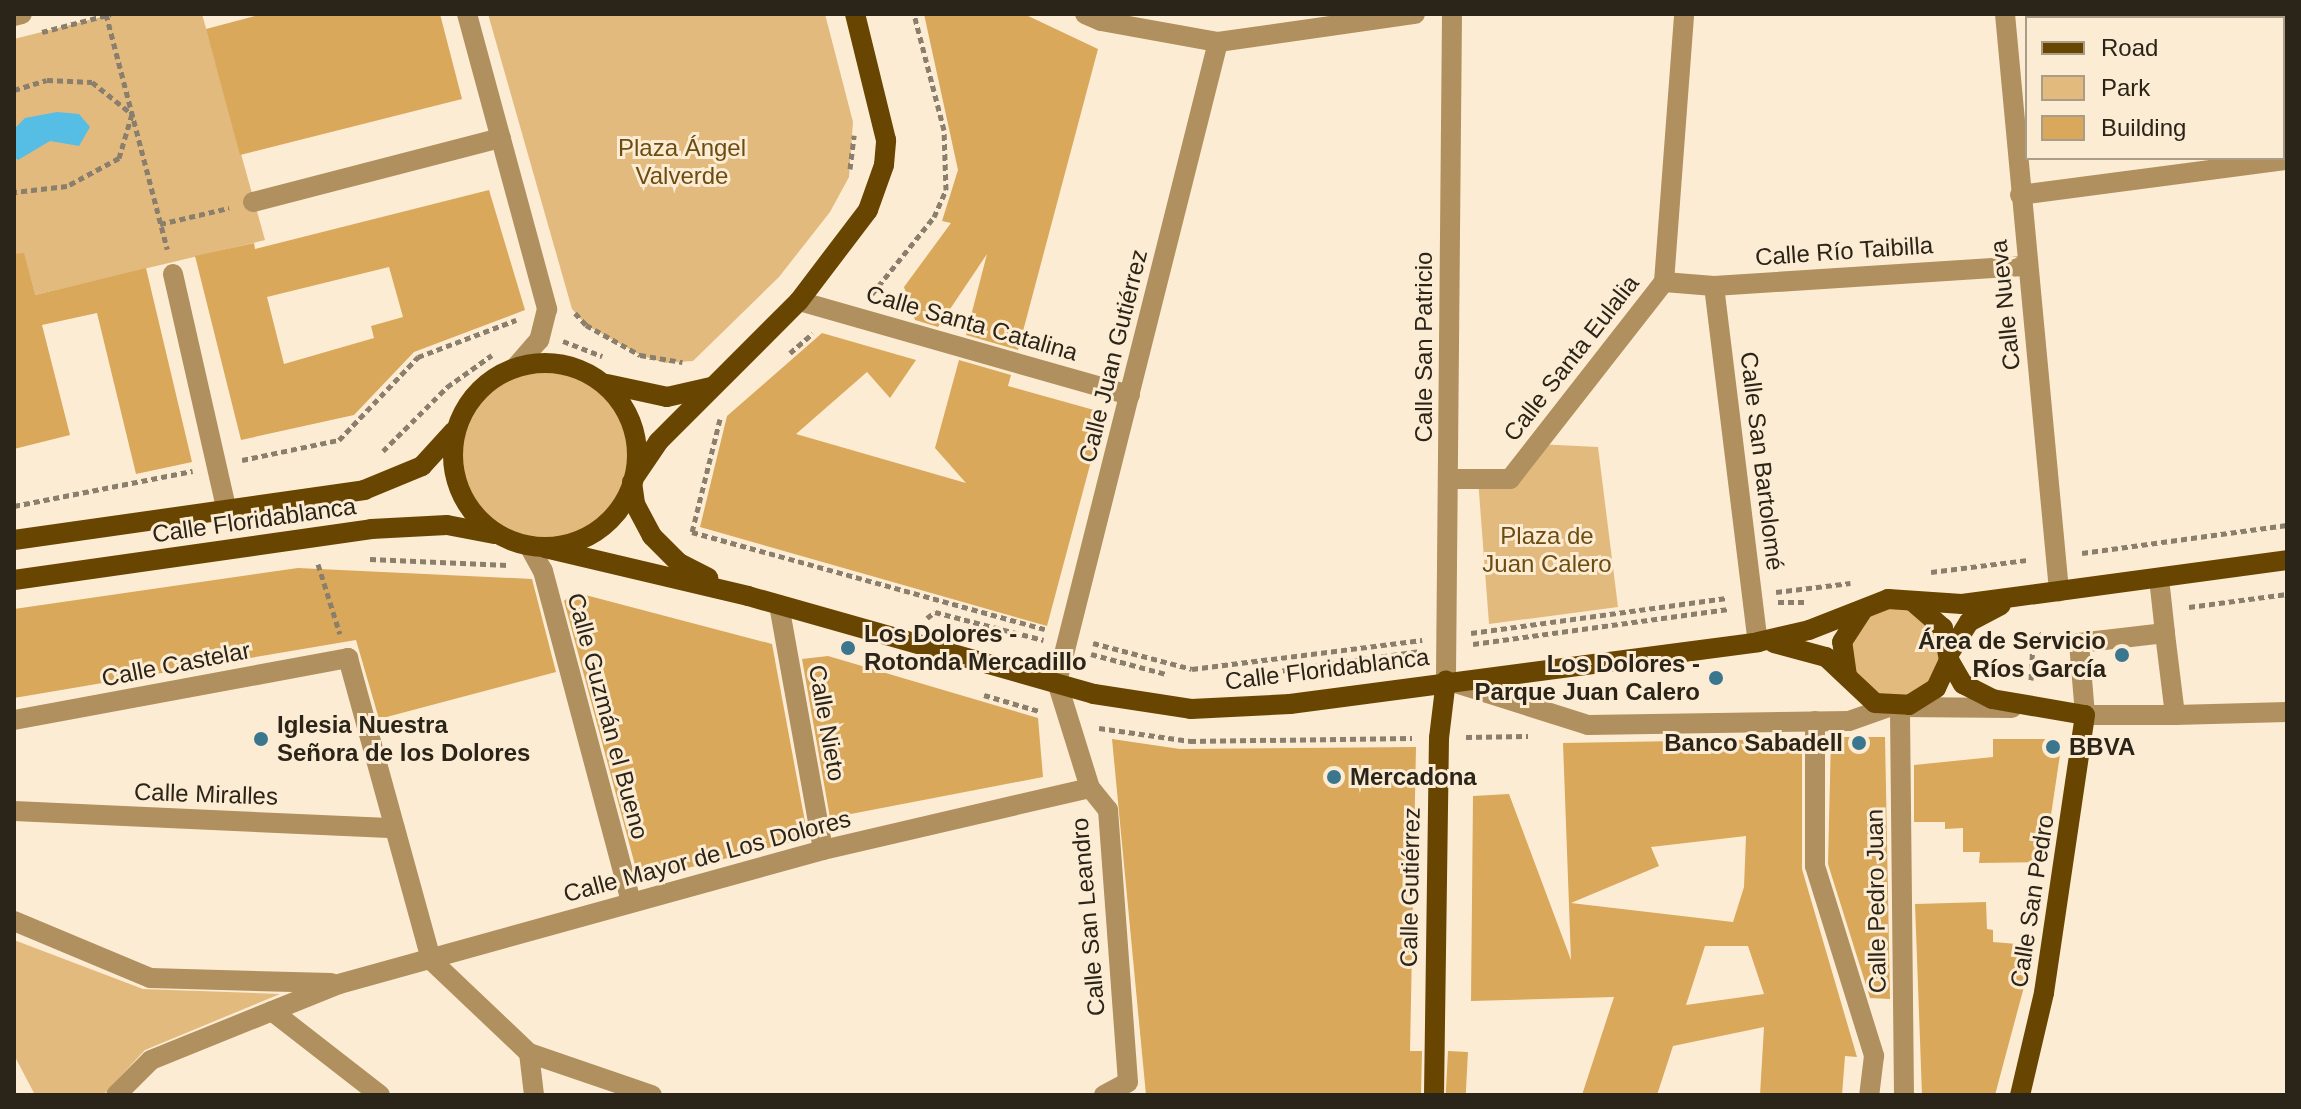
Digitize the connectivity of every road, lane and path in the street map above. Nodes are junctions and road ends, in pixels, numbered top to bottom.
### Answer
1 (22, 14) edge
2 (109, 14) edge
3 (467, 14) edge
4 (855, 14) edge
5 (914, 14) edge
6 (1085, 14) edge
7 (1415, 14) edge
8 (1452, 14) edge
9 (1684, 14) edge
10 (2005, 14) edge
11 (14, 16) edge
12 (28, 35) dead end
13 (1218, 42) junction
14 (14, 90) edge
15 (132, 114) junction
16 (853, 122) dead end
17 (501, 138) junction
18 (2287, 160) edge
19 (849, 177) dead end
20 (14, 192) edge
21 (2020, 195) junction
22 (253, 202) joint
23 (160, 224) junction
24 (2027, 266) junction
25 (171, 268) joint
26 (1664, 282) junction
27 (1714, 286) junction
28 (869, 298) dead end
29 (568, 300) dead end
30 (799, 301) junction
31 (529, 316) dead end
32 (539, 340) junction
33 (608, 359) dead end
34 (693, 361) dead end
35 (515, 368) junction
36 (725, 378) junction
37 (599, 381) junction
38 (1130, 395) junction
39 (435, 399) dead end
40 (722, 413) dead end
41 (460, 421) junction
42 (237, 462) dead end
43 (194, 470) dead end
44 (1448, 479) junction
45 (632, 482) junction
46 (14, 506) edge
47 (227, 511) junction
48 (2287, 525) edge
49 (501, 537) junction
50 (14, 540) edge
51 (537, 547) junction
52 (762, 551) dead end
53 (2056, 556) junction
54 (332, 558) dead end
55 (362, 559) dead end
56 (2287, 560) edge
57 (543, 571) junction
58 (2154, 578) junction
59 (14, 580) edge
60 (2059, 591) junction
61 (2287, 594) edge
62 (748, 596) junction
63 (1904, 600) junction
64 (779, 605) junction
65 (1754, 605) junction
66 (1872, 605) junction
67 (2180, 608) dead end
68 (1632, 611) dead end
69 (922, 621) dead end
70 (1633, 622) junction
71 (1809, 630) junction
72 (2043, 632) dead end
73 (2165, 633) junction
74 (1636, 635) dead end
75 (1758, 642) junction
76 (1067, 647) junction
77 (1447, 647) junction
78 (1949, 657) junction
79 (348, 658) junction
80 (1175, 676) dead end
81 (1238, 677) dead end
82 (1446, 680) junction
83 (1849, 680) junction
84 (1057, 682) junction
85 (2031, 683) dead end
86 (1894, 707) junction
87 (2031, 708) junction
88 (2287, 712) edge
89 (2085, 715) junction
90 (2175, 715) junction
91 (14, 720) edge
92 (1815, 721) junction
93 (1090, 788) junction
94 (14, 811) edge
95 (395, 828) junction
96 (823, 850) junction
97 (631, 902) junction
98 (14, 921) edge
99 (431, 960) junction
100 (339, 984) junction
101 (272, 1011) junction
102 (529, 1053) junction
103 (1108, 1094) edge
104 (116, 1095) edge
105 (380, 1095) edge
106 (534, 1095) edge
107 (652, 1095) edge
108 (1434, 1095) edge
109 (1869, 1095) edge
110 (1904, 1095) edge
111 (2020, 1095) edge

1 - 11 street
2 - 12 path
2 - 15 path
3 - 17 street
4 - 30 main road
5 - 28 path
6 - 13 street
7 - 13 street
8 - 44 street, Calle San Patricio
9 - 26 street, Calle Santa Eulalia
10 - 21 street, Calle Nueva
13 - 38 street, Calle Juan Gutiérrez
14 - 15 path
15 - 20 path
15 - 23 path
16 - 19 path
17 - 22 street
17 - 32 street
18 - 21 street
21 - 24 street, Calle Nueva
22 - 23 path
23 - 25 path
24 - 27 street, Calle Río Taibilla
24 - 53 street, Calle Nueva
25 - 47 street
26 - 27 street, Calle Río Taibilla
26 - 44 street, Calle Santa Eulalia
27 - 65 street, Calle San Bartolomé
29 - 34 path
30 - 36 main road
30 - 38 street, Calle Santa Catalina
31 - 42 path
32 - 33 path
32 - 35 street
32 - 39 path
35 - 37 main road
35 - 41 main road
36 - 37 main road
36 - 45 main road
37 - 45 main road
38 - 76 street, Calle Juan Gutiérrez
40 - 52 path
41 - 47 main road, Calle Floridablanca
41 - 49 main road
43 - 46 path
44 - 77 street, Calle San Patricio
45 - 51 main road
45 - 62 main road, Calle Floridablanca
47 - 50 main road, Calle Floridablanca
48 - 53 path
49 - 51 main road
49 - 59 main road, Calle Floridablanca
51 - 57 street, Calle Guzmán el Bueno
51 - 62 main road, Calle Floridablanca
53 - 60 street, Calle Nueva
54 - 79 path
55 - 57 path
56 - 58 main road
57 - 97 street, Calle Guzmán el Bueno
58 - 60 main road
58 - 73 street
60 - 63 main road
60 - 78 main road
61 - 67 path
62 - 64 main road, Calle Floridablanca
63 - 66 main road
63 - 78 main road
64 - 84 main road, Calle Floridablanca
64 - 96 street, Calle Nieto
65 - 70 path
65 - 71 path
65 - 75 street, Calle San Bartolomé
66 - 71 main road
66 - 83 main road
68 - 70 path
69 - 76 path
70 - 74 path
70 - 77 path
71 - 75 main road
72 - 85 path
73 - 89 street
73 - 90 street
75 - 82 main road, Calle Floridablanca
75 - 83 main road
76 - 80 path
76 - 84 street, Calle Juan Gutiérrez
77 - 81 path
77 - 82 street, Calle San Patricio
78 - 86 main road
78 - 87 main road
79 - 91 street, Calle Castelar
79 - 95 street
82 - 84 main road, Calle Floridablanca
82 - 92 street
82 - 108 main road, Calle Gutiérrez
83 - 86 main road
84 - 93 street, Calle San Leandro
86 - 87 street
86 - 92 street
86 - 110 street, Calle Pedro Juan
87 - 89 main road
88 - 90 street
89 - 90 street
89 - 111 main road, Calle San Pedro
92 - 109 street
93 - 96 street, Calle Mayor de Los Dolores
93 - 103 street, Calle San Leandro
94 - 95 street, Calle Miralles
95 - 99 street
96 - 97 street, Calle Mayor de Los Dolores
97 - 99 street, Calle Mayor de Los Dolores
98 - 100 street
99 - 100 street, Calle Mayor de Los Dolores
99 - 102 street
100 - 101 street
101 - 104 street
101 - 105 street
102 - 106 street
102 - 107 street

